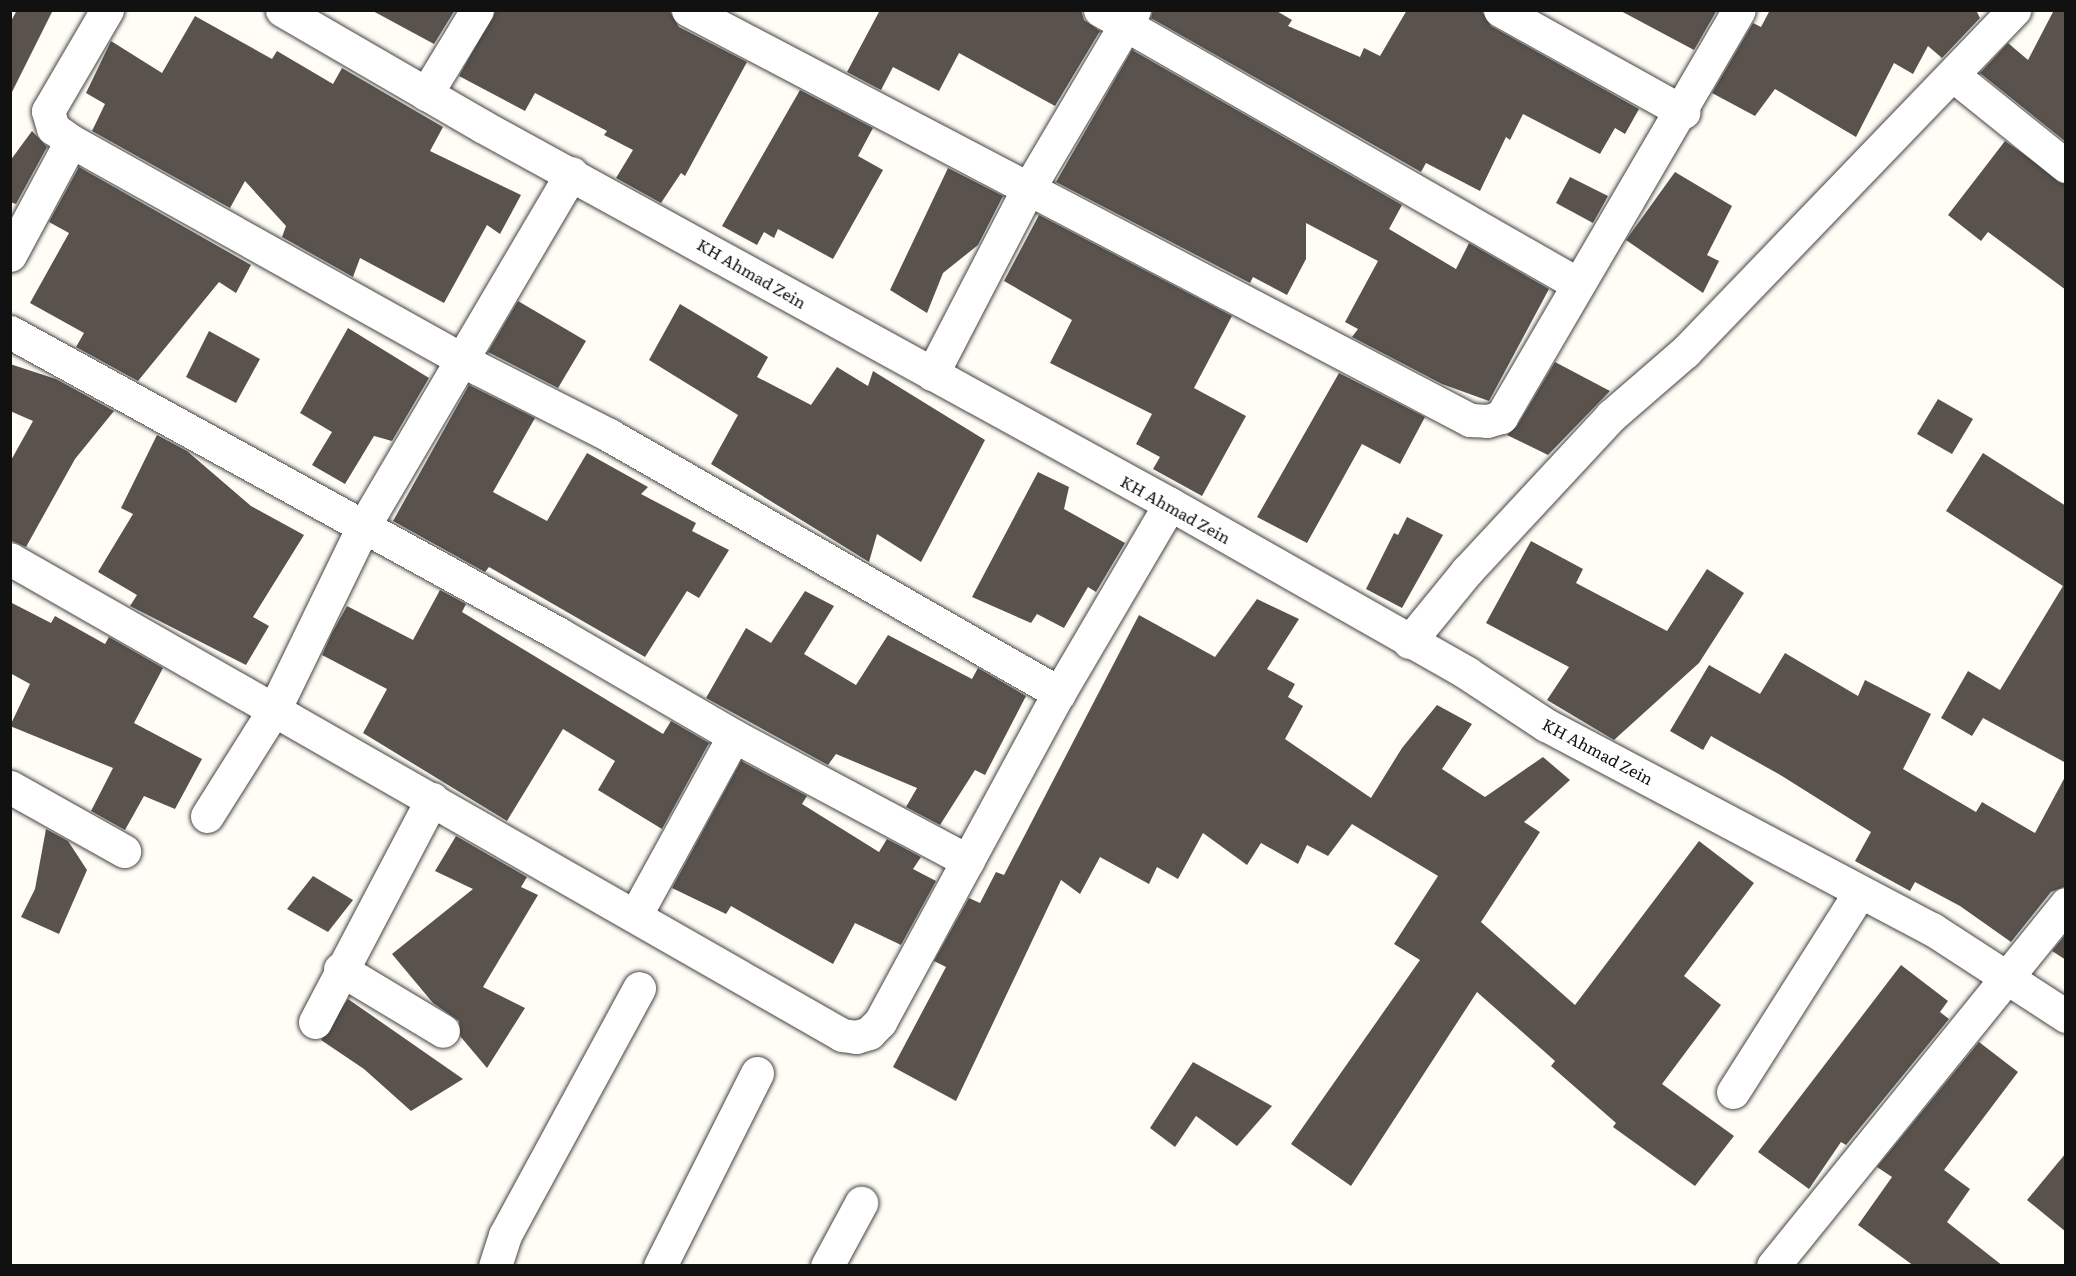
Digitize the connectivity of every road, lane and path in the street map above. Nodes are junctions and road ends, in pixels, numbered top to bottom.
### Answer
1 (107, 10) edge
2 (282, 10) edge
3 (477, 10) edge
4 (688, 10) edge
5 (1500, 10) edge
6 (1739, 10) edge
7 (2014, 10) edge
8 (1120, 15) edge
9 (1954, 76) junction
10 (426, 94) junction
11 (1683, 112) junction
12 (71, 141) junction
13 (2066, 166) edge
14 (572, 173) junction
15 (1027, 191) junction
16 (10, 255) edge
17 (1576, 283) junction
18 (10, 332) edge
19 (460, 358) junction
20 (932, 374) junction
21 (1170, 504) junction
22 (362, 529) junction
23 (10, 559) edge
24 (1409, 642) junction
25 (1059, 693) junction
26 (274, 708) junction
27 (734, 736) junction
28 (10, 787) edge
29 (432, 799) junction
30 (207, 816) dead end
31 (124, 851) dead end
32 (968, 861) junction
33 (1860, 892) junction
34 (2066, 904) edge
35 (636, 914) junction
36 (340, 969) junction
37 (2005, 976) junction
38 (639, 988) dead end
39 (2066, 1016) edge
40 (315, 1022) dead end
41 (443, 1031) dead end
42 (757, 1073) dead end
43 (1733, 1092) dead end
44 (861, 1203) dead end
45 (495, 1266) edge
46 (660, 1266) edge
47 (827, 1266) edge
48 (1773, 1266) edge

1 - 12 street
2 - 10 street, KH Ahmad Zein
3 - 10 street
4 - 15 street
5 - 11 street
6 - 11 street
7 - 9 street
8 - 15 street
8 - 17 street
9 - 13 street
9 - 24 street
10 - 14 street, KH Ahmad Zein
11 - 17 street
12 - 16 street
12 - 19 street
14 - 19 street
14 - 20 street, KH Ahmad Zein
15 - 17 street
15 - 20 street
18 - 22 street
19 - 22 street
19 - 25 street
20 - 21 street, KH Ahmad Zein
21 - 24 street, KH Ahmad Zein
21 - 25 street
22 - 26 street
22 - 27 street
23 - 26 street
24 - 33 street, KH Ahmad Zein
25 - 32 street
26 - 29 street
26 - 30 street
27 - 32 street
27 - 35 street
28 - 31 street
29 - 35 street
29 - 36 street
32 - 35 street
33 - 37 street, KH Ahmad Zein
33 - 43 street
34 - 37 street
36 - 40 street
36 - 41 street
37 - 39 street, KH Ahmad Zein
37 - 48 street
38 - 45 street
42 - 46 street
44 - 47 street

